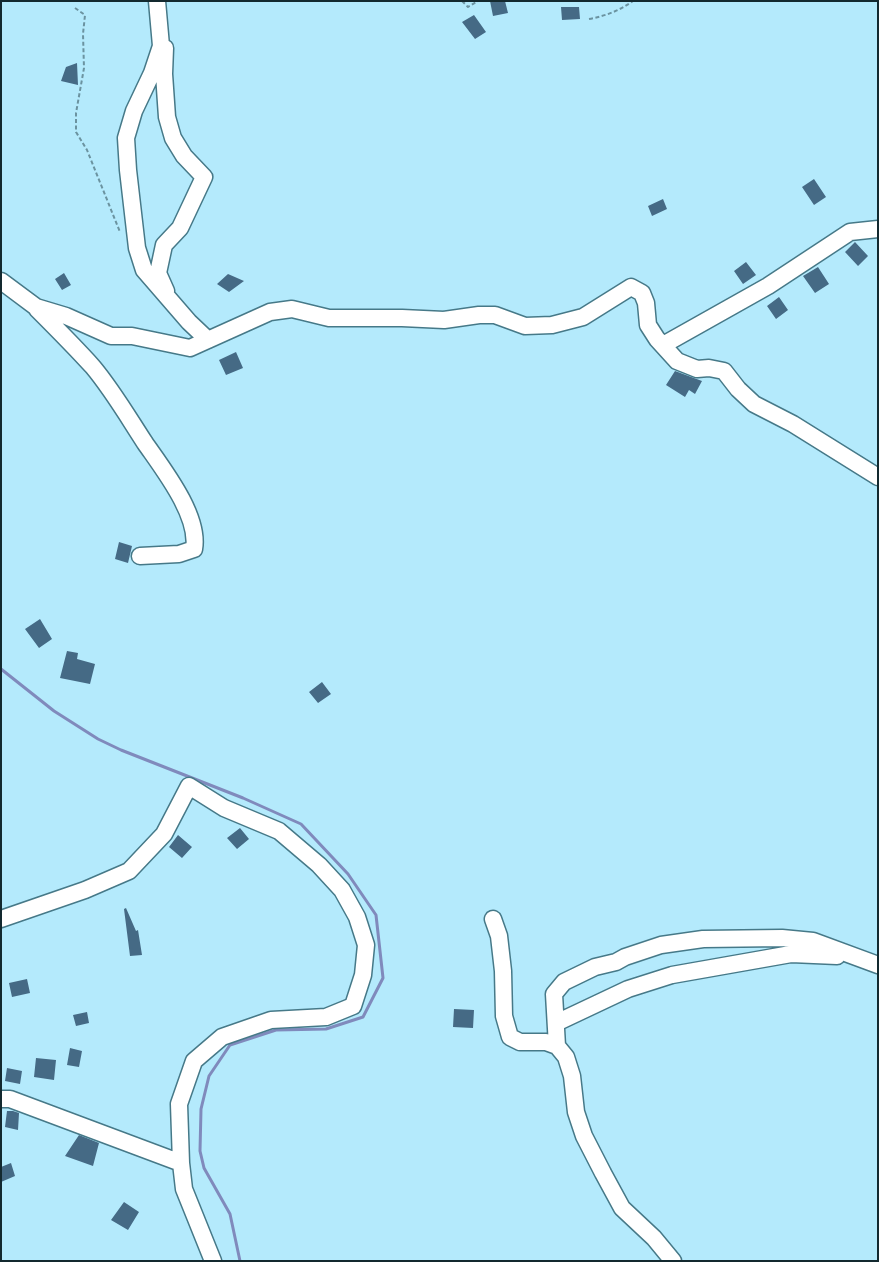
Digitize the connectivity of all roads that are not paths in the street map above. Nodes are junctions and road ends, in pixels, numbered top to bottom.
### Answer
1 (157, 1) edge
2 (159, 26) junction
3 (878, 229) edge
4 (1, 281) edge
5 (167, 295) junction
6 (36, 307) junction
7 (208, 340) junction
8 (663, 345) junction
9 (878, 477) edge
10 (140, 556) dead end
11 (1, 919) edge
12 (494, 919) dead end
13 (854, 957) junction
14 (878, 965) edge
15 (556, 1022) junction
16 (557, 1046) junction
17 (1, 1099) edge
18 (181, 1163) junction
19 (213, 1261) edge
20 (673, 1261) edge

1 - 2 street
2 - 5 street
2 - 5 street
3 - 8 street
4 - 6 street
5 - 7 street
6 - 7 street
6 - 10 street
7 - 8 street
8 - 9 street
11 - 18 street
12 - 16 street
13 - 14 street
13 - 15 street
13 - 15 street
15 - 16 street
16 - 20 street
17 - 18 street
18 - 19 street

